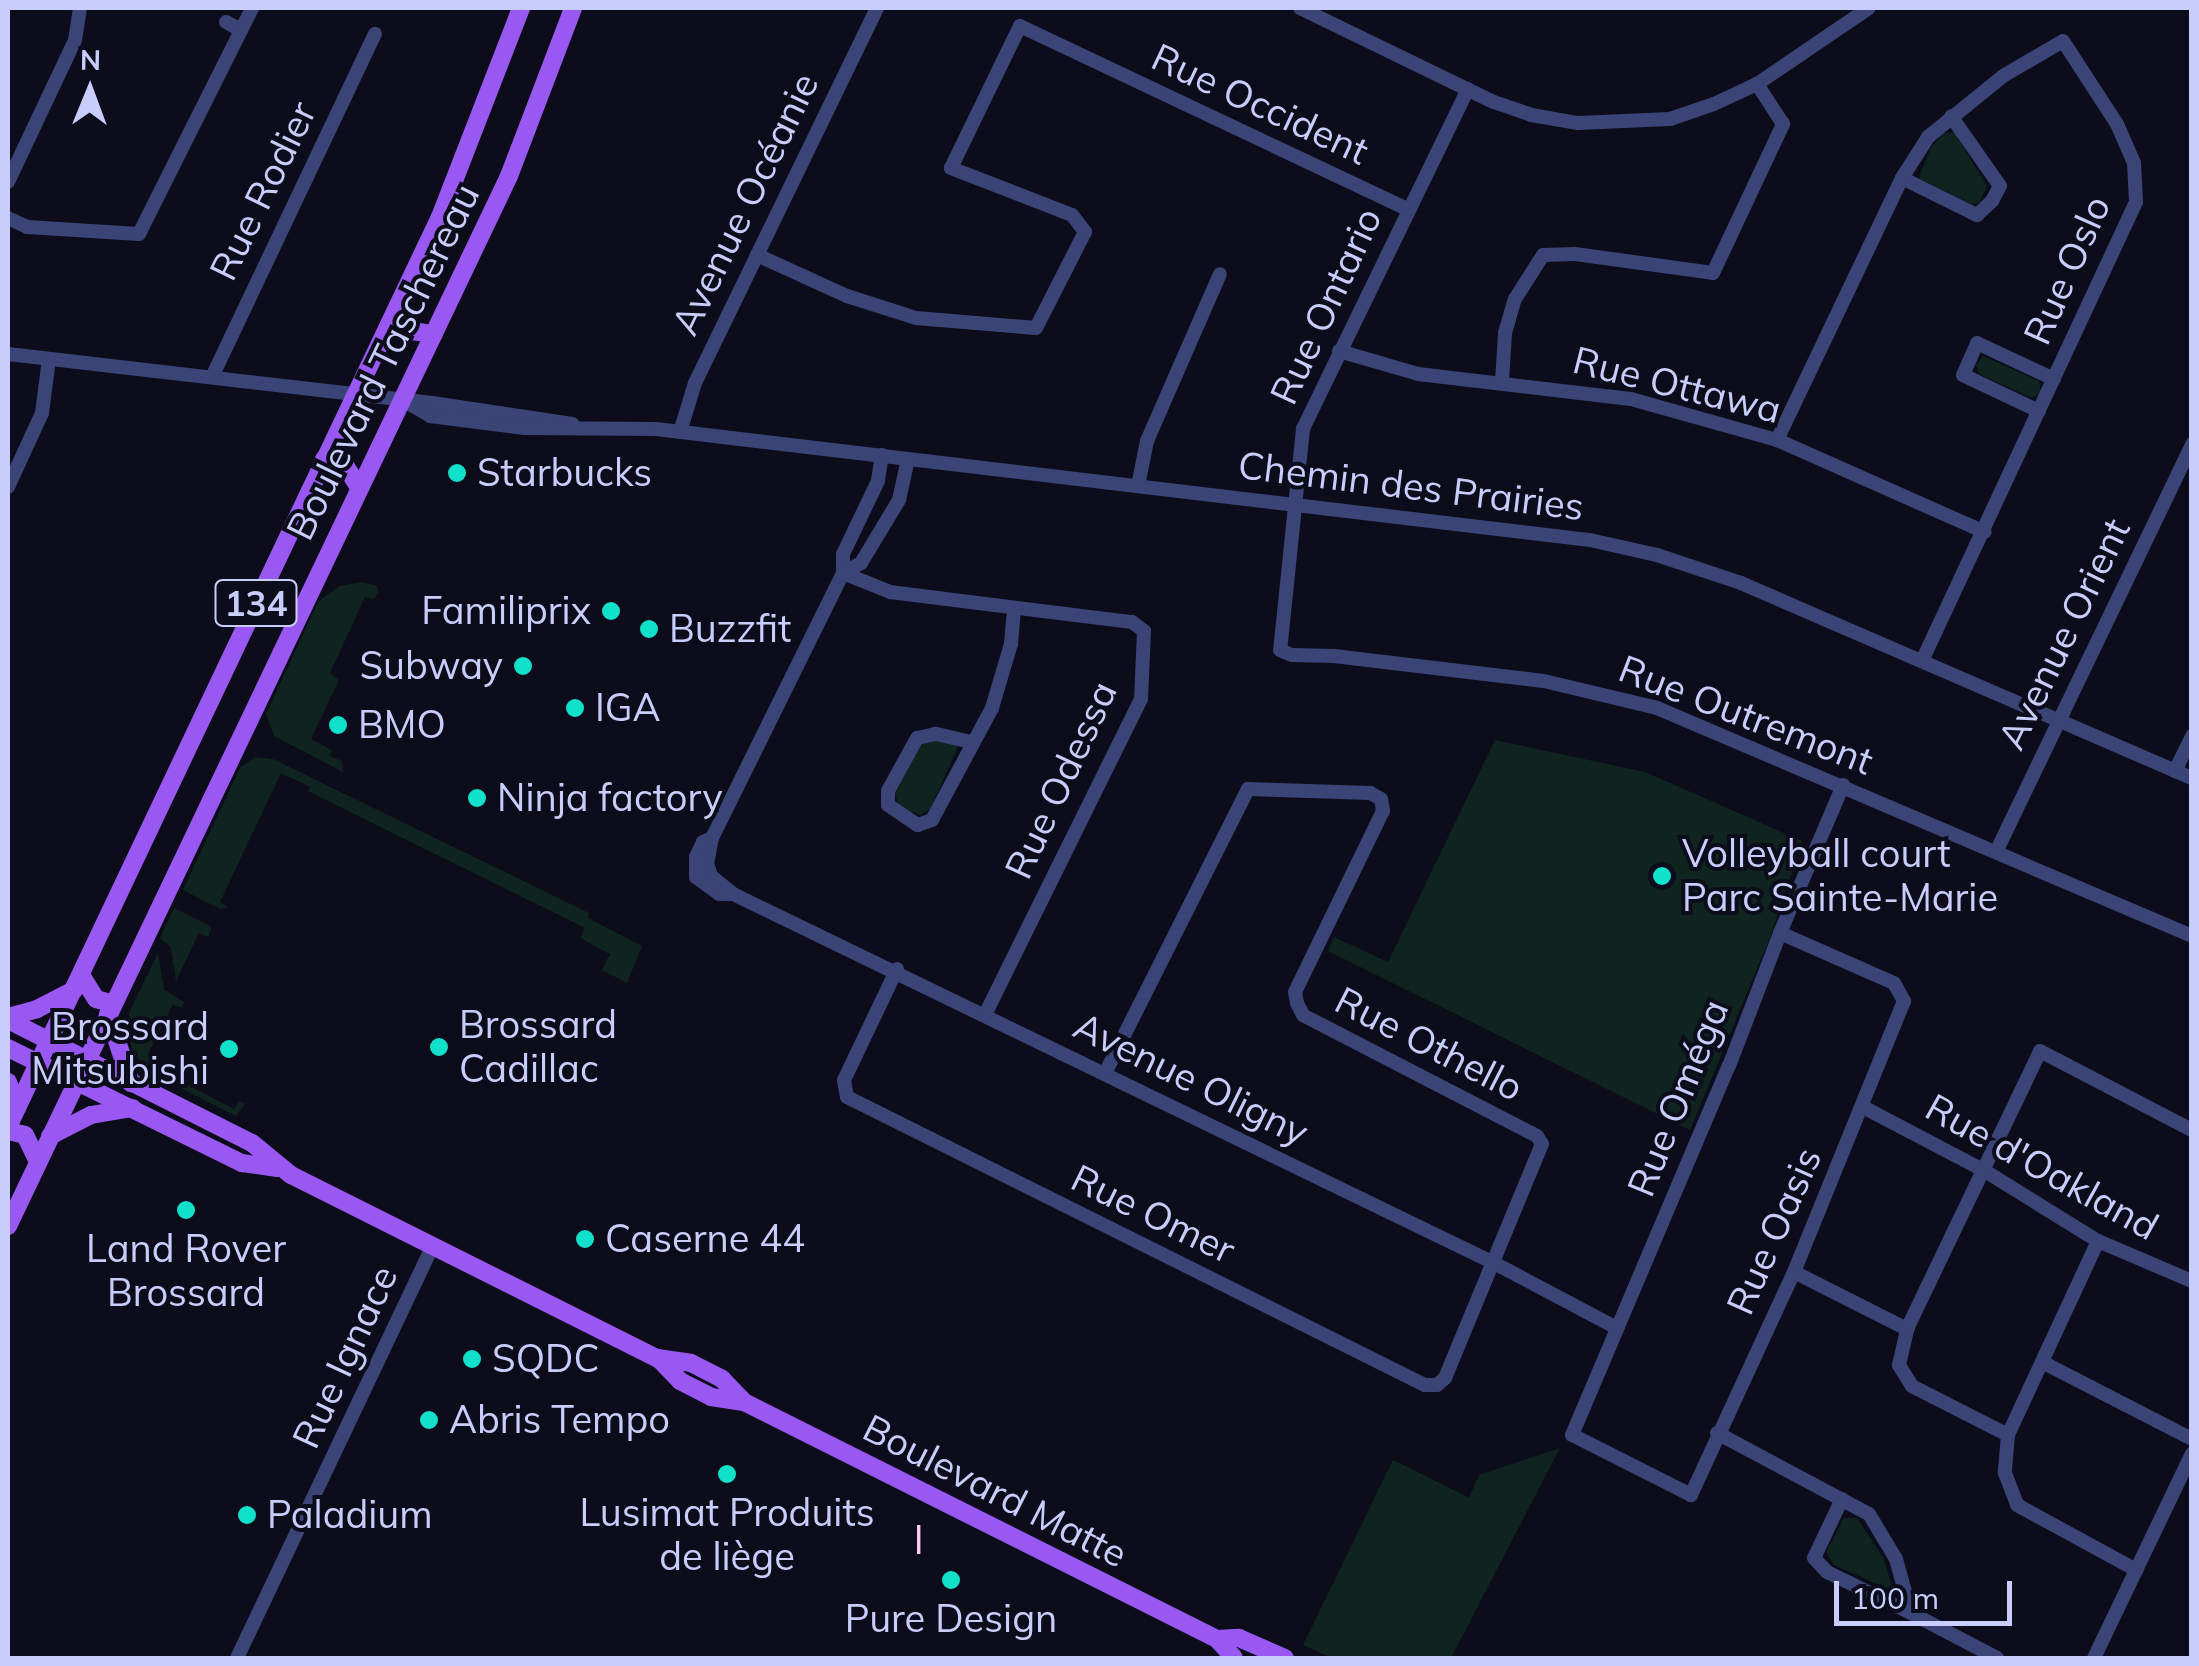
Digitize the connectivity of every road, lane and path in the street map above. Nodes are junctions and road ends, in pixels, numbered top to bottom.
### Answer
1 (80, 8) edge
2 (252, 8) edge
3 (521, 8) edge
4 (572, 8) edge
5 (877, 8) edge
6 (1300, 8) edge
7 (1869, 8) edge
8 (1327, 13) edge
9 (226, 22) dead end
10 (241, 30) junction
11 (375, 34) dead end
12 (1757, 84) junction
13 (1468, 90) junction
14 (1951, 116) junction
15 (1902, 178) junction
16 (8, 182) edge
17 (1407, 209) junction
18 (8, 218) edge
19 (757, 256) junction
20 (1220, 274) dead end
21 (398, 306) junction
22 (434, 334) junction
23 (1338, 351) junction
24 (8, 354) edge
25 (49, 358) junction
26 (212, 378) junction
27 (1502, 380) junction
28 (2054, 380) junction
29 (355, 394) junction
30 (401, 399) junction
31 (2039, 411) junction
32 (680, 432) junction
33 (1778, 440) junction
34 (2192, 444) edge
35 (882, 456) junction
36 (324, 459) junction
37 (908, 459) junction
38 (8, 486) edge
39 (358, 486) junction
40 (1138, 486) junction
41 (1294, 504) junction
42 (1985, 532) junction
43 (843, 573) junction
44 (1014, 608) junction
45 (1922, 661) junction
46 (2058, 720) junction
47 (2192, 736) edge
48 (971, 742) junction
49 (2175, 771) junction
50 (2192, 778) edge
51 (1842, 785) junction
52 (1996, 852) junction
53 (1780, 933) junction
54 (2192, 936) edge
55 (897, 969) junction
56 (78, 982) junction
57 (111, 1009) junction
58 (986, 1015) junction
59 (8, 1018) edge
60 (48, 1042) junction
61 (8, 1048) edge
62 (85, 1060) junction
63 (39, 1062) junction
64 (1105, 1073) junction
65 (76, 1080) junction
66 (8, 1082) edge
67 (131, 1083) junction
68 (1863, 1106) junction
69 (17, 1107) junction
70 (132, 1108) junction
71 (8, 1129) edge
72 (2192, 1130) edge
73 (50, 1136) junction
74 (38, 1162) junction
75 (278, 1168) junction
76 (1984, 1171) junction
77 (8, 1226) edge
78 (2098, 1241) junction
79 (434, 1246) junction
80 (1496, 1264) junction
81 (1794, 1272) junction
82 (2192, 1282) edge
83 (1617, 1328) junction
84 (1907, 1329) junction
85 (2044, 1364) junction
86 (1717, 1433) junction
87 (1572, 1435) joint
88 (2008, 1435) junction
89 (2192, 1438) edge
90 (2192, 1453) edge
91 (1842, 1499) junction
92 (2136, 1570) junction
93 (1911, 1613) junction
94 (1217, 1639) junction
95 (238, 1658) edge
96 (1234, 1658) edge
97 (1285, 1658) edge
98 (1998, 1658) edge
99 (2094, 1658) edge

1 - 16 street
2 - 10 street
3 - 21 main road, Boulevard Taschereau / 134
4 - 22 main road, Boulevard Taschereau / 134
5 - 19 street, Avenue Océanie
6 - 8 street
7 - 12 street
8 - 13 street
9 - 10 street
10 - 18 street
11 - 26 street, Rue Rodier
12 - 13 street
12 - 27 street
13 - 17 street, Rue Ontario
14 - 15 street, Rue Oslo
14 - 15 street
14 - 28 street, Rue Oslo
15 - 33 street, Rue Oslo
17 - 19 street, Rue Occident
17 - 23 street, Rue Ontario
19 - 32 street, Avenue Océanie
20 - 40 street
21 - 22 main road
21 - 29 main road, Boulevard Taschereau / 134
22 - 30 main road, Boulevard Taschereau / 134
23 - 27 street, Rue Ottawa
23 - 41 street, Rue Ontario
24 - 25 street, Chemin des Prairies
25 - 26 street, Chemin des Prairies
25 - 38 street
26 - 29 street, Chemin des Prairies
27 - 33 street, Rue Ottawa
28 - 31 street, Rue Oslo
28 - 31 street, Rue Oslo
29 - 30 street, Chemin des Prairies
29 - 36 main road, Boulevard Taschereau / 134
30 - 32 street, Chemin des Prairies
30 - 39 main road, Boulevard Taschereau / 134
31 - 42 street, Rue Oslo
32 - 35 street, Chemin des Prairies
33 - 42 street, Rue Ottawa
34 - 46 street, Avenue Orient
35 - 37 street, Chemin des Prairies
35 - 43 street, Avenue Oligny
36 - 39 main road
36 - 56 main road, Boulevard Taschereau / 134
37 - 40 street, Chemin des Prairies
37 - 43 street, Avenue Oligny
39 - 57 main road, Boulevard Taschereau / 134
40 - 41 street, Chemin des Prairies
41 - 45 street, Chemin des Prairies
41 - 51 street, Rue Outremont
42 - 45 street, Rue Oslo
43 - 44 street, Rue Odessa
43 - 55 street, Avenue Oligny
44 - 48 street
44 - 58 street, Rue Odessa
45 - 46 street, Chemin des Prairies
46 - 49 street, Chemin des Prairies
46 - 52 street, Avenue Orient
47 - 49 street
48 - 48 street
49 - 50 street, Chemin des Prairies
51 - 52 street, Rue Outremont
51 - 53 street, Rue Oméga
52 - 54 street, Rue Outremont
53 - 68 street, Rue Oasis
53 - 83 street, Rue Oméga
55 - 58 street, Avenue Oligny
55 - 80 street, Rue Omer
56 - 57 main road
56 - 59 main road
56 - 60 main road, Boulevard Taschereau / 134
57 - 62 main road, Boulevard Taschereau / 134
57 - 67 main road
58 - 64 street, Avenue Oligny
59 - 60 main road, Boulevard Matte
60 - 62 main road, Boulevard Matte
60 - 63 main road, Boulevard Taschereau / 134
61 - 63 main road, Boulevard Matte
62 - 65 main road, Boulevard Taschereau / 134
62 - 67 main road, Boulevard Matte
63 - 65 main road, Boulevard Matte
63 - 69 main road, Boulevard Taschereau / 134
64 - 80 street, Avenue Oligny
64 - 80 street, Rue Othello
65 - 70 main road, Boulevard Matte
65 - 73 main road, Boulevard Taschereau / 134
66 - 69 main road
67 - 75 main road, Boulevard Matte
68 - 76 street, Rue d'Oakland
68 - 81 street, Rue Oasis
69 - 71 main road, Boulevard Taschereau / 134
70 - 73 main road
70 - 75 main road, Boulevard Matte
71 - 74 main road
72 - 76 street
73 - 74 main road, Boulevard Taschereau / 134
74 - 77 main road, Boulevard Taschereau / 134
75 - 79 main road, Boulevard Matte
76 - 78 street, Rue d'Oakland
76 - 84 street
78 - 82 street, Rue d'Oakland
78 - 85 street
79 - 94 main road, Boulevard Matte
79 - 95 street, Rue Ignace
80 - 83 street, Avenue Oligny
81 - 84 street
81 - 86 street, Rue Oasis
83 - 87 street, Rue Oméga
84 - 88 street
85 - 88 street
85 - 89 street
86 - 87 street, Rue Oasis
86 - 91 street
88 - 92 street
90 - 92 street
91 - 93 street
91 - 93 street
92 - 99 street
93 - 98 street
94 - 96 main road, Boulevard Matte
94 - 97 main road, Boulevard Matte

